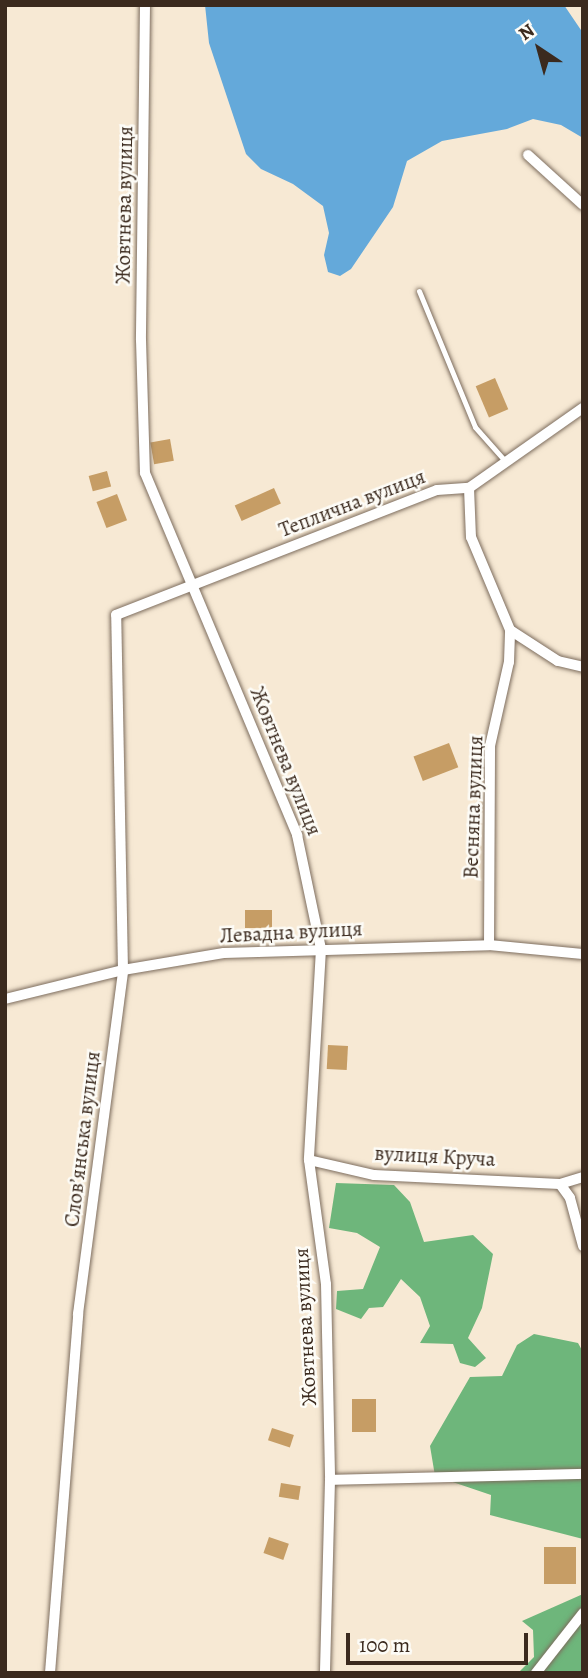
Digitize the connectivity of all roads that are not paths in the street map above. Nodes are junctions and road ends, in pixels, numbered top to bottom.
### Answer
1 (145, 5) edge
2 (528, 155) dead end
3 (583, 205) edge
4 (419, 291) dead end
5 (583, 408) edge
6 (506, 462) junction
7 (469, 488) junction
8 (190, 585) junction
9 (121, 611) joint
10 (510, 629) junction
11 (583, 667) edge
12 (489, 945) junction
13 (321, 949) junction
14 (583, 954) edge
15 (124, 970) junction
16 (5, 999) edge
17 (309, 1160) junction
18 (583, 1178) edge
19 (560, 1184) junction
20 (583, 1246) edge
21 (583, 1474) edge
22 (330, 1480) junction
23 (583, 1614) edge
24 (50, 1673) edge
25 (325, 1673) edge
26 (536, 1673) edge

1 - 8 street, Жовтнева вулиця
2 - 3 street
4 - 6 lane
5 - 6 street
6 - 7 street
7 - 8 street, Теплична вулиця
7 - 10 street, Весняна вулиця
8 - 9 street, Теплична вулиця
8 - 13 street, Жовтнева вулиця
9 - 15 street, Словʼянська вулиця
10 - 11 street
10 - 12 street, Весняна вулиця
12 - 13 street, Левадна вулиця
12 - 14 street, Левадна вулиця
13 - 15 street, Левадна вулиця
13 - 17 street, Жовтнева вулиця
15 - 16 street, Левадна вулиця
15 - 24 street, Словʼянська вулиця
17 - 19 street, вулиця Круча
17 - 22 street, Жовтнева вулиця
18 - 19 street, вулиця Круча
19 - 20 street
21 - 22 street
22 - 25 street, Жовтнева вулиця
23 - 26 street

